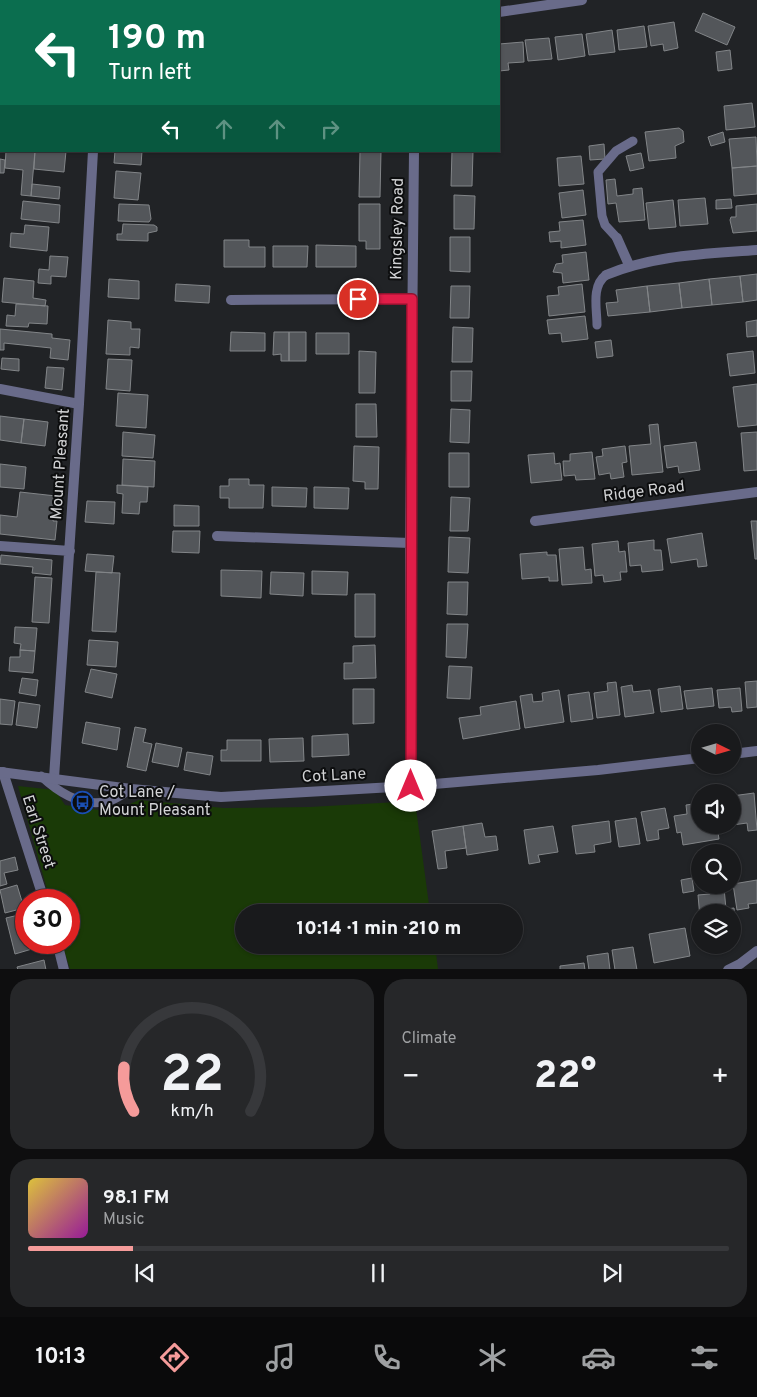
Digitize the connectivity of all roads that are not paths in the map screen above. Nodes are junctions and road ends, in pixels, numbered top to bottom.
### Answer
1 (582, 0) edge
2 (500, 12) edge
3 (633, 141) dead end
4 (93, 152) edge
5 (414, 152) edge
6 (617, 238) joint
7 (757, 250) edge
8 (629, 266) junction
9 (606, 275) joint
10 (412, 299) junction
11 (231, 300) dead end
12 (597, 326) dead end
13 (0, 389) edge
14 (79, 404) junction
15 (757, 492) edge
16 (535, 521) dead end
17 (217, 536) dead end
18 (410, 543) junction
19 (0, 546) edge
20 (70, 551) junction
21 (757, 751) edge
22 (741, 753) edge
23 (691, 759) edge
24 (2, 772) edge
25 (41, 776) junction
26 (54, 778) junction
27 (411, 786) junction
28 (131, 790) junction
29 (40, 889) edge
30 (757, 951) edge
31 (60, 954) edge
32 (64, 969) edge
33 (730, 969) edge

1 - 2 street
3 - 6 lane
4 - 14 street, Mount Pleasant
5 - 10 street, Kingsley Road
6 - 8 street
7 - 8 street
8 - 9 street
9 - 12 lane
10 - 11 street
10 - 18 street, Kingsley Road
13 - 14 street
14 - 20 street, Mount Pleasant
15 - 16 street, Ridge Road
17 - 18 street
18 - 27 street, Kingsley Road
19 - 20 street
20 - 26 street, Mount Pleasant
21 - 22 street
23 - 27 street, Cot Lane
24 - 25 street, Cot Lane
24 - 29 street, Earl Street
25 - 26 street, Cot Lane
25 - 28 lane
26 - 28 street, Cot Lane
27 - 28 street, Cot Lane
30 - 33 street
31 - 32 street

